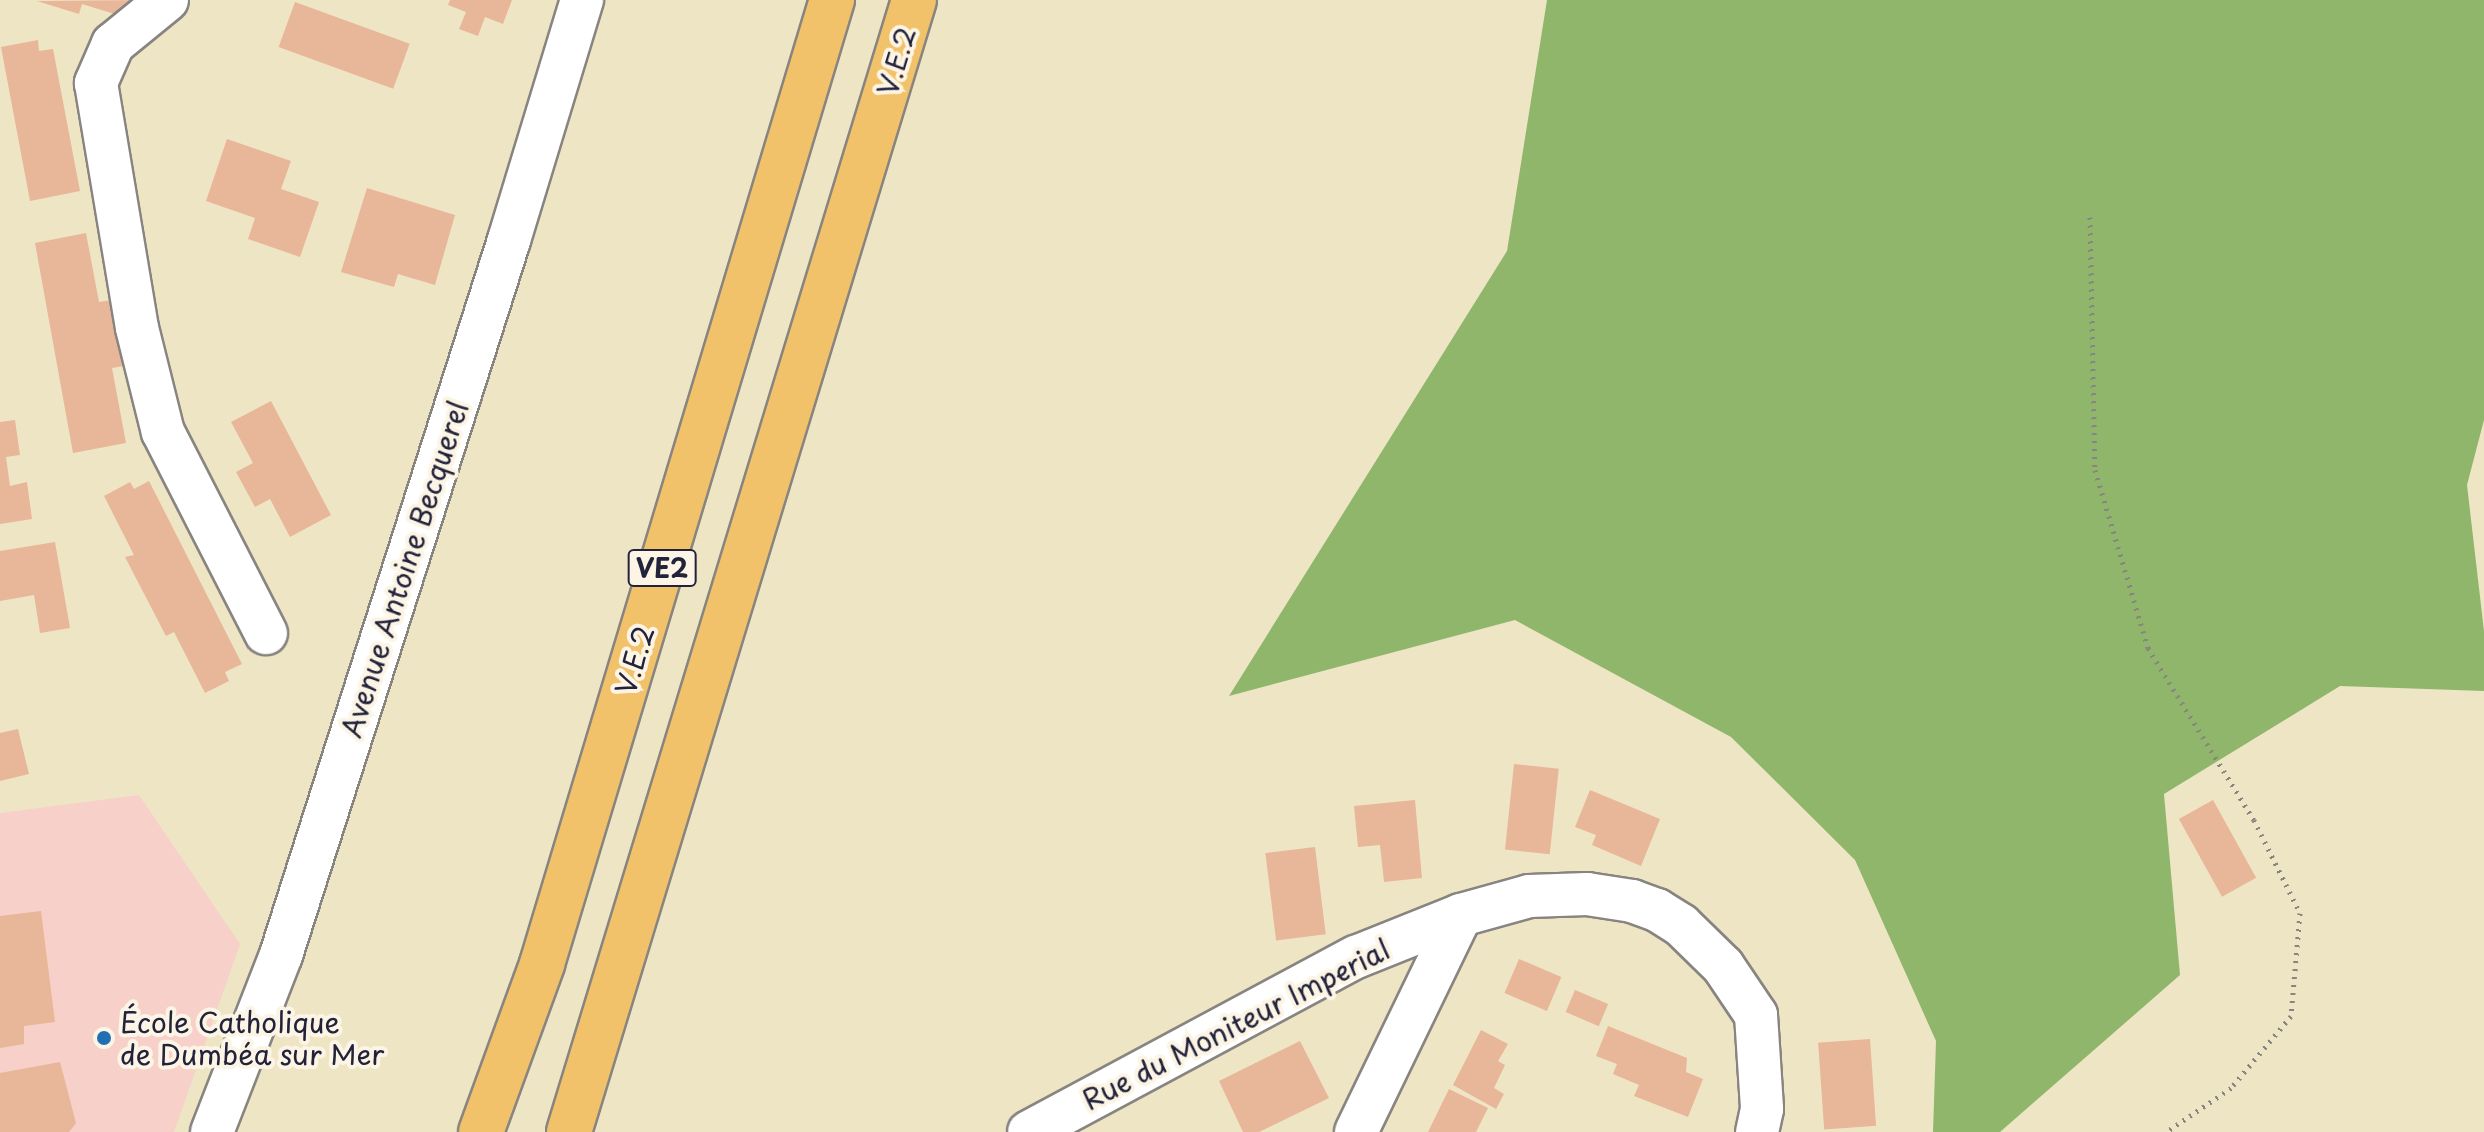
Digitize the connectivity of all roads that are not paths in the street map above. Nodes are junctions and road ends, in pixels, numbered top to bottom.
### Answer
1 (167, 0) edge
2 (582, 0) edge
3 (832, 0) edge
4 (914, 0) edge
5 (266, 633) dead end
6 (1461, 915) junction
7 (212, 1132) edge
8 (481, 1132) edge
9 (569, 1132) edge
10 (1029, 1132) edge
11 (1356, 1132) edge
12 (1757, 1132) edge

1 - 5 street
2 - 7 street, Avenue Antoine Becquerel
3 - 8 highway, V.E.2 / VE2
4 - 9 highway, V.E.2 / VE2
6 - 10 street, Rue du Moniteur Imperial
6 - 11 street
6 - 12 street, Rue du Moniteur Imperial

